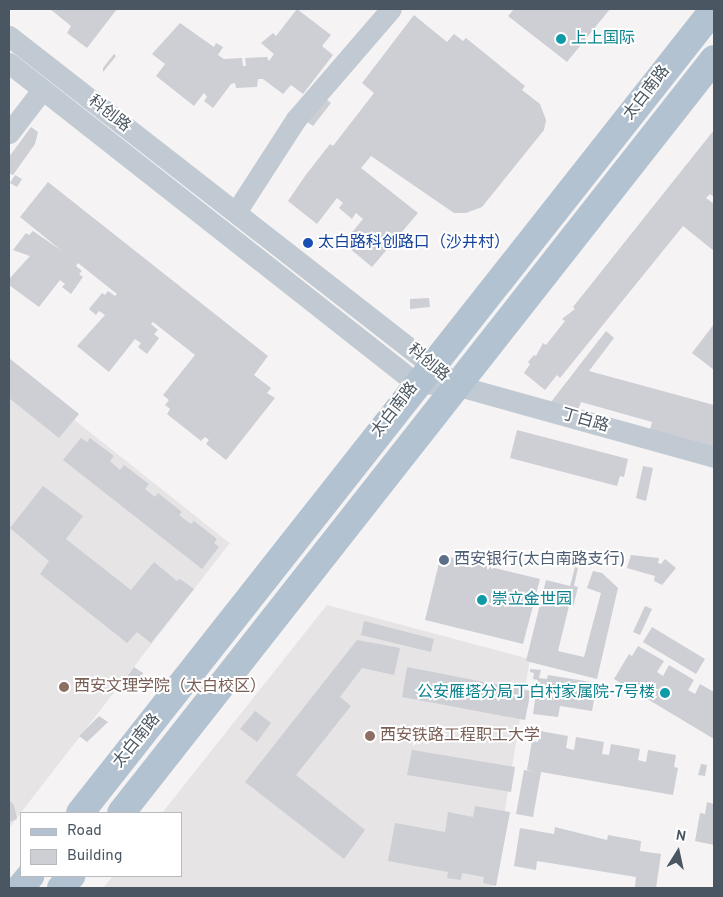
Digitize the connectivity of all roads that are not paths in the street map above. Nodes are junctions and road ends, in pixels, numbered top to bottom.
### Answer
1 (391, 9) edge
2 (714, 9) edge
3 (9, 36) edge
4 (714, 59) edge
5 (9, 63) edge
6 (42, 90) junction
7 (9, 133) edge
8 (236, 212) junction
9 (424, 374) junction
10 (455, 385) junction
11 (714, 457) edge
12 (81, 812) edge
13 (122, 812) edge
14 (29, 877) edge
15 (70, 877) edge
16 (20, 888) edge
17 (61, 888) edge

1 - 8 street
2 - 9 main road, 太白南路
3 - 8 street, 科创路
4 - 10 main road, 太白南路
5 - 6 street, 科创路
6 - 7 street
6 - 9 street, 科创路
8 - 9 street, 科创路
9 - 10 street, 科创路
9 - 12 main road, 太白南路
10 - 11 street, 丁白路
10 - 13 main road, 太白南路
14 - 16 main road
15 - 17 main road

